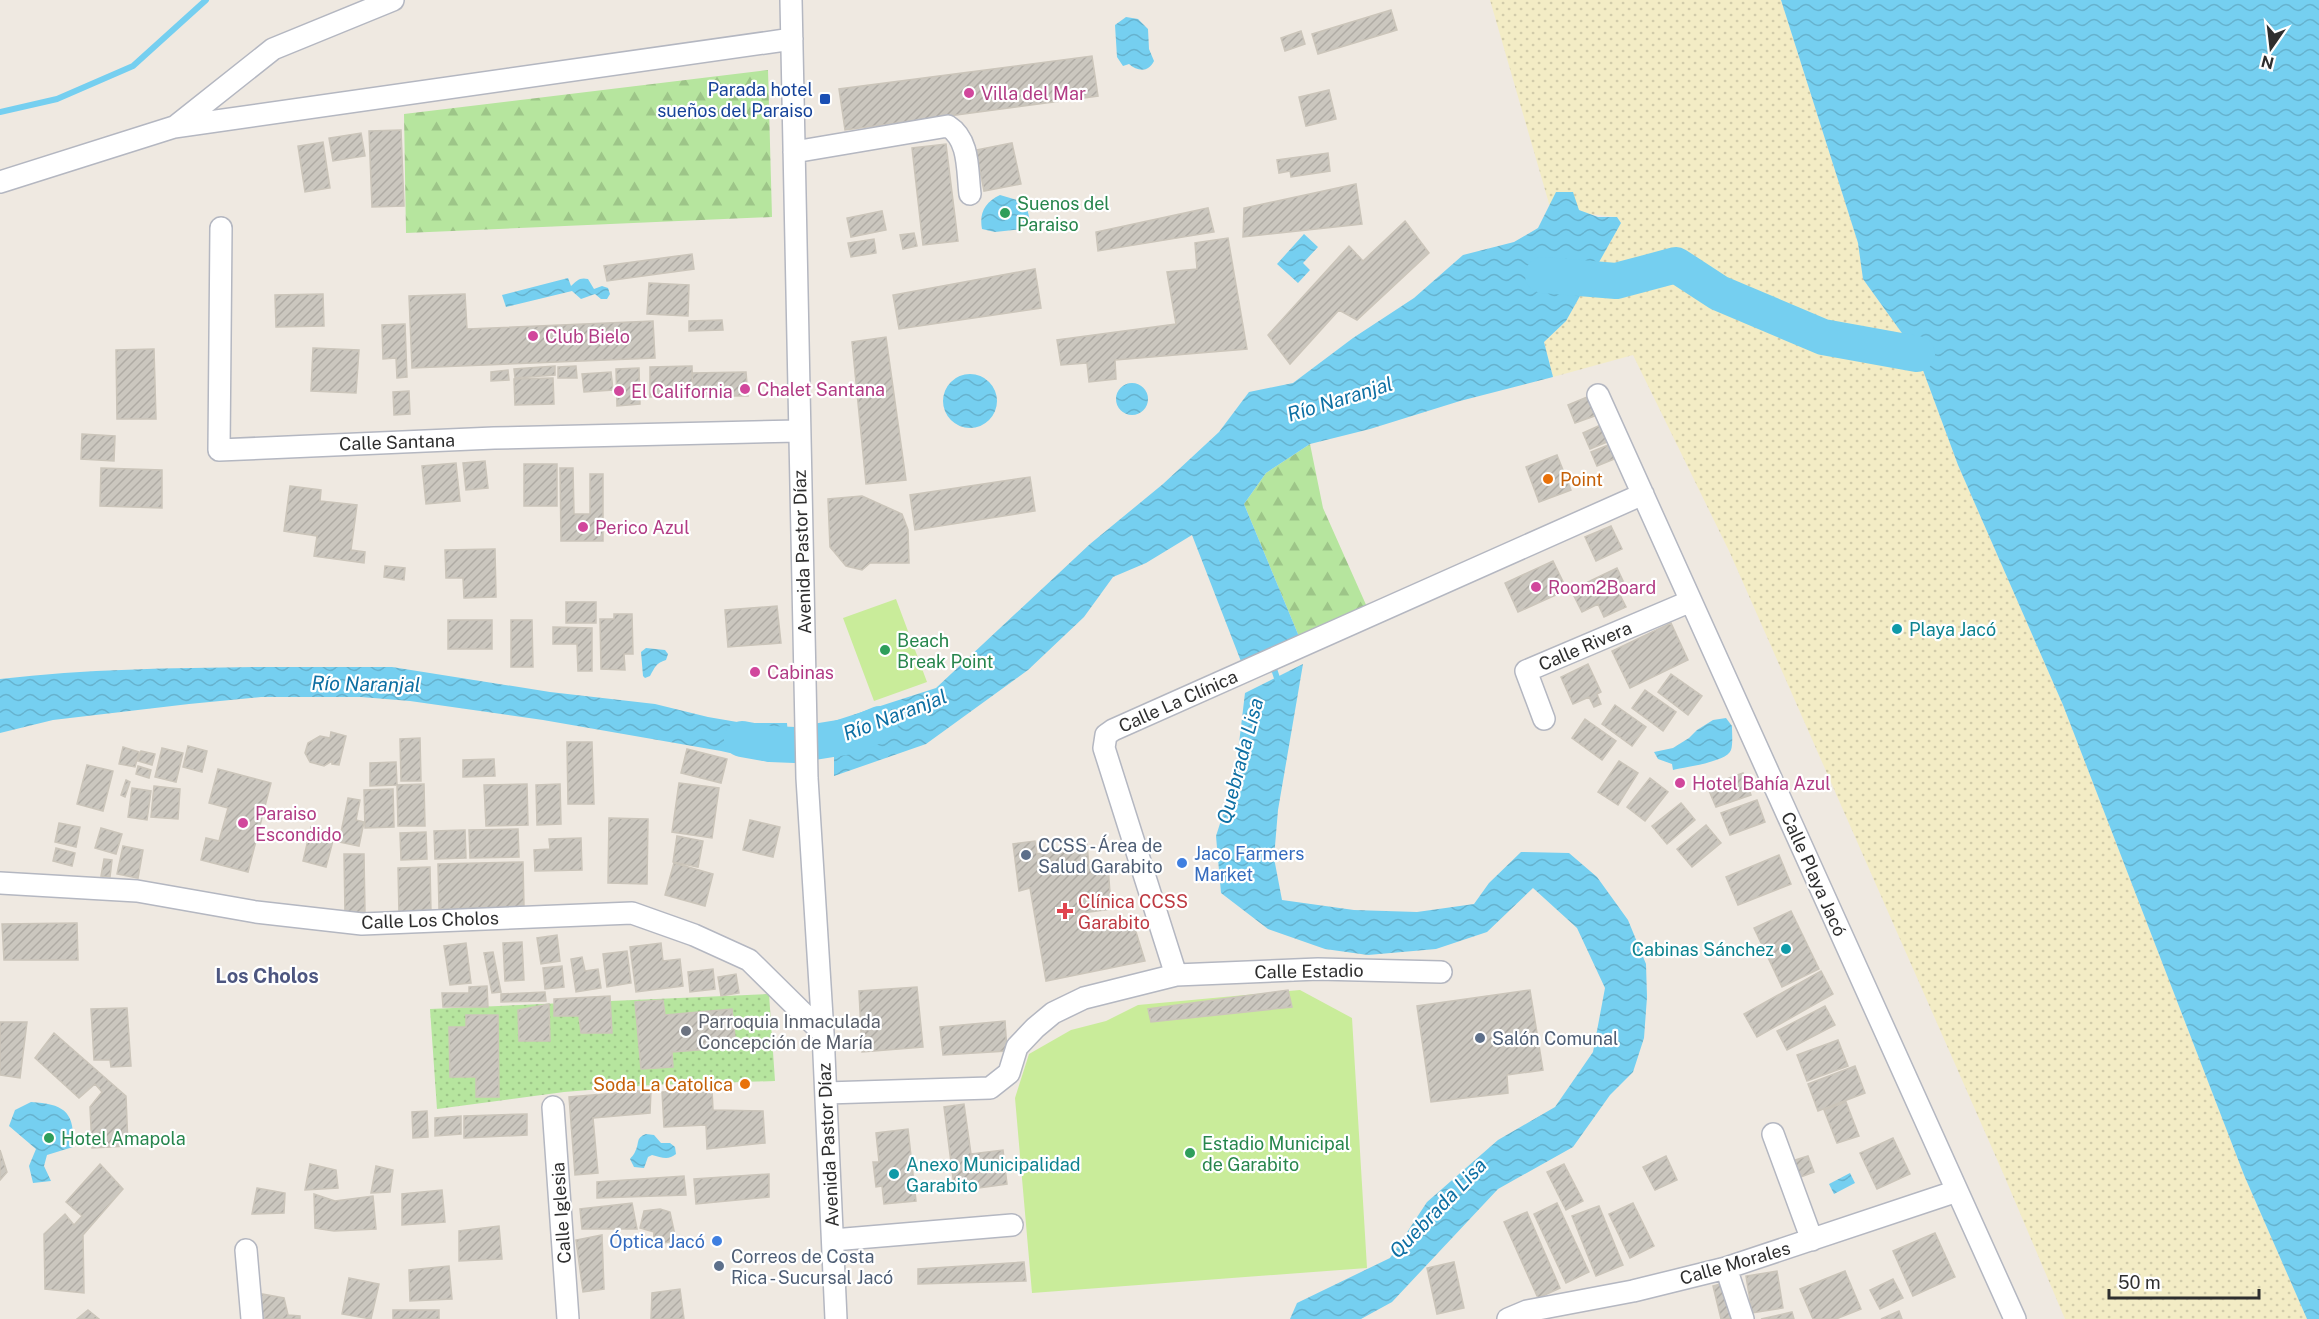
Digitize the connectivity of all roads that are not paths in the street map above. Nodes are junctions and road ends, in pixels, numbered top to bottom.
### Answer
1 (393, 0) edge
2 (791, 0) edge
3 (792, 39) junction
4 (174, 127) junction
5 (794, 152) junction
6 (0, 182) edge
7 (970, 194) dead end
8 (220, 228) dead end
9 (1598, 396) dead end
10 (798, 432) junction
11 (1642, 494) junction
12 (1691, 601) junction
13 (1544, 719) dead end
14 (0, 883) edge
15 (1441, 972) dead end
16 (1176, 975) junction
17 (824, 1033) junction
18 (826, 1093) junction
19 (554, 1107) dead end
20 (1773, 1134) dead end
21 (1957, 1191) junction
22 (1012, 1225) dead end
23 (832, 1240) junction
24 (1812, 1240) junction
25 (246, 1250) dead end
26 (1726, 1268) junction
27 (252, 1319) edge
28 (568, 1319) edge
29 (836, 1319) edge
30 (1508, 1319) edge
31 (1743, 1319) edge
32 (2015, 1319) edge

1 - 4 street
2 - 3 street, Avenida Pastor Díaz
3 - 4 street
3 - 5 street, Avenida Pastor Díaz
4 - 6 street
5 - 7 street
5 - 10 street, Avenida Pastor Díaz
8 - 10 street, Calle Santana
9 - 11 street, Calle Playa Jacó
10 - 17 street, Avenida Pastor Díaz
11 - 12 street, Calle Playa Jacó
11 - 16 street, Calle La Clínica
12 - 13 street, Calle Rivera
12 - 21 street, Calle Playa Jacó
14 - 17 street, Calle Los Cholos
15 - 16 street, Calle Estadio
16 - 18 street
17 - 18 street, Avenida Pastor Díaz
18 - 23 street, Avenida Pastor Díaz
19 - 28 street, Calle Iglesia
20 - 24 street
21 - 24 street, Calle Morales
21 - 32 street, Calle Playa Jacó
22 - 23 street
23 - 29 street, Avenida Pastor Díaz
24 - 26 street, Calle Morales
25 - 27 street
26 - 30 street, Calle Morales
26 - 31 street

